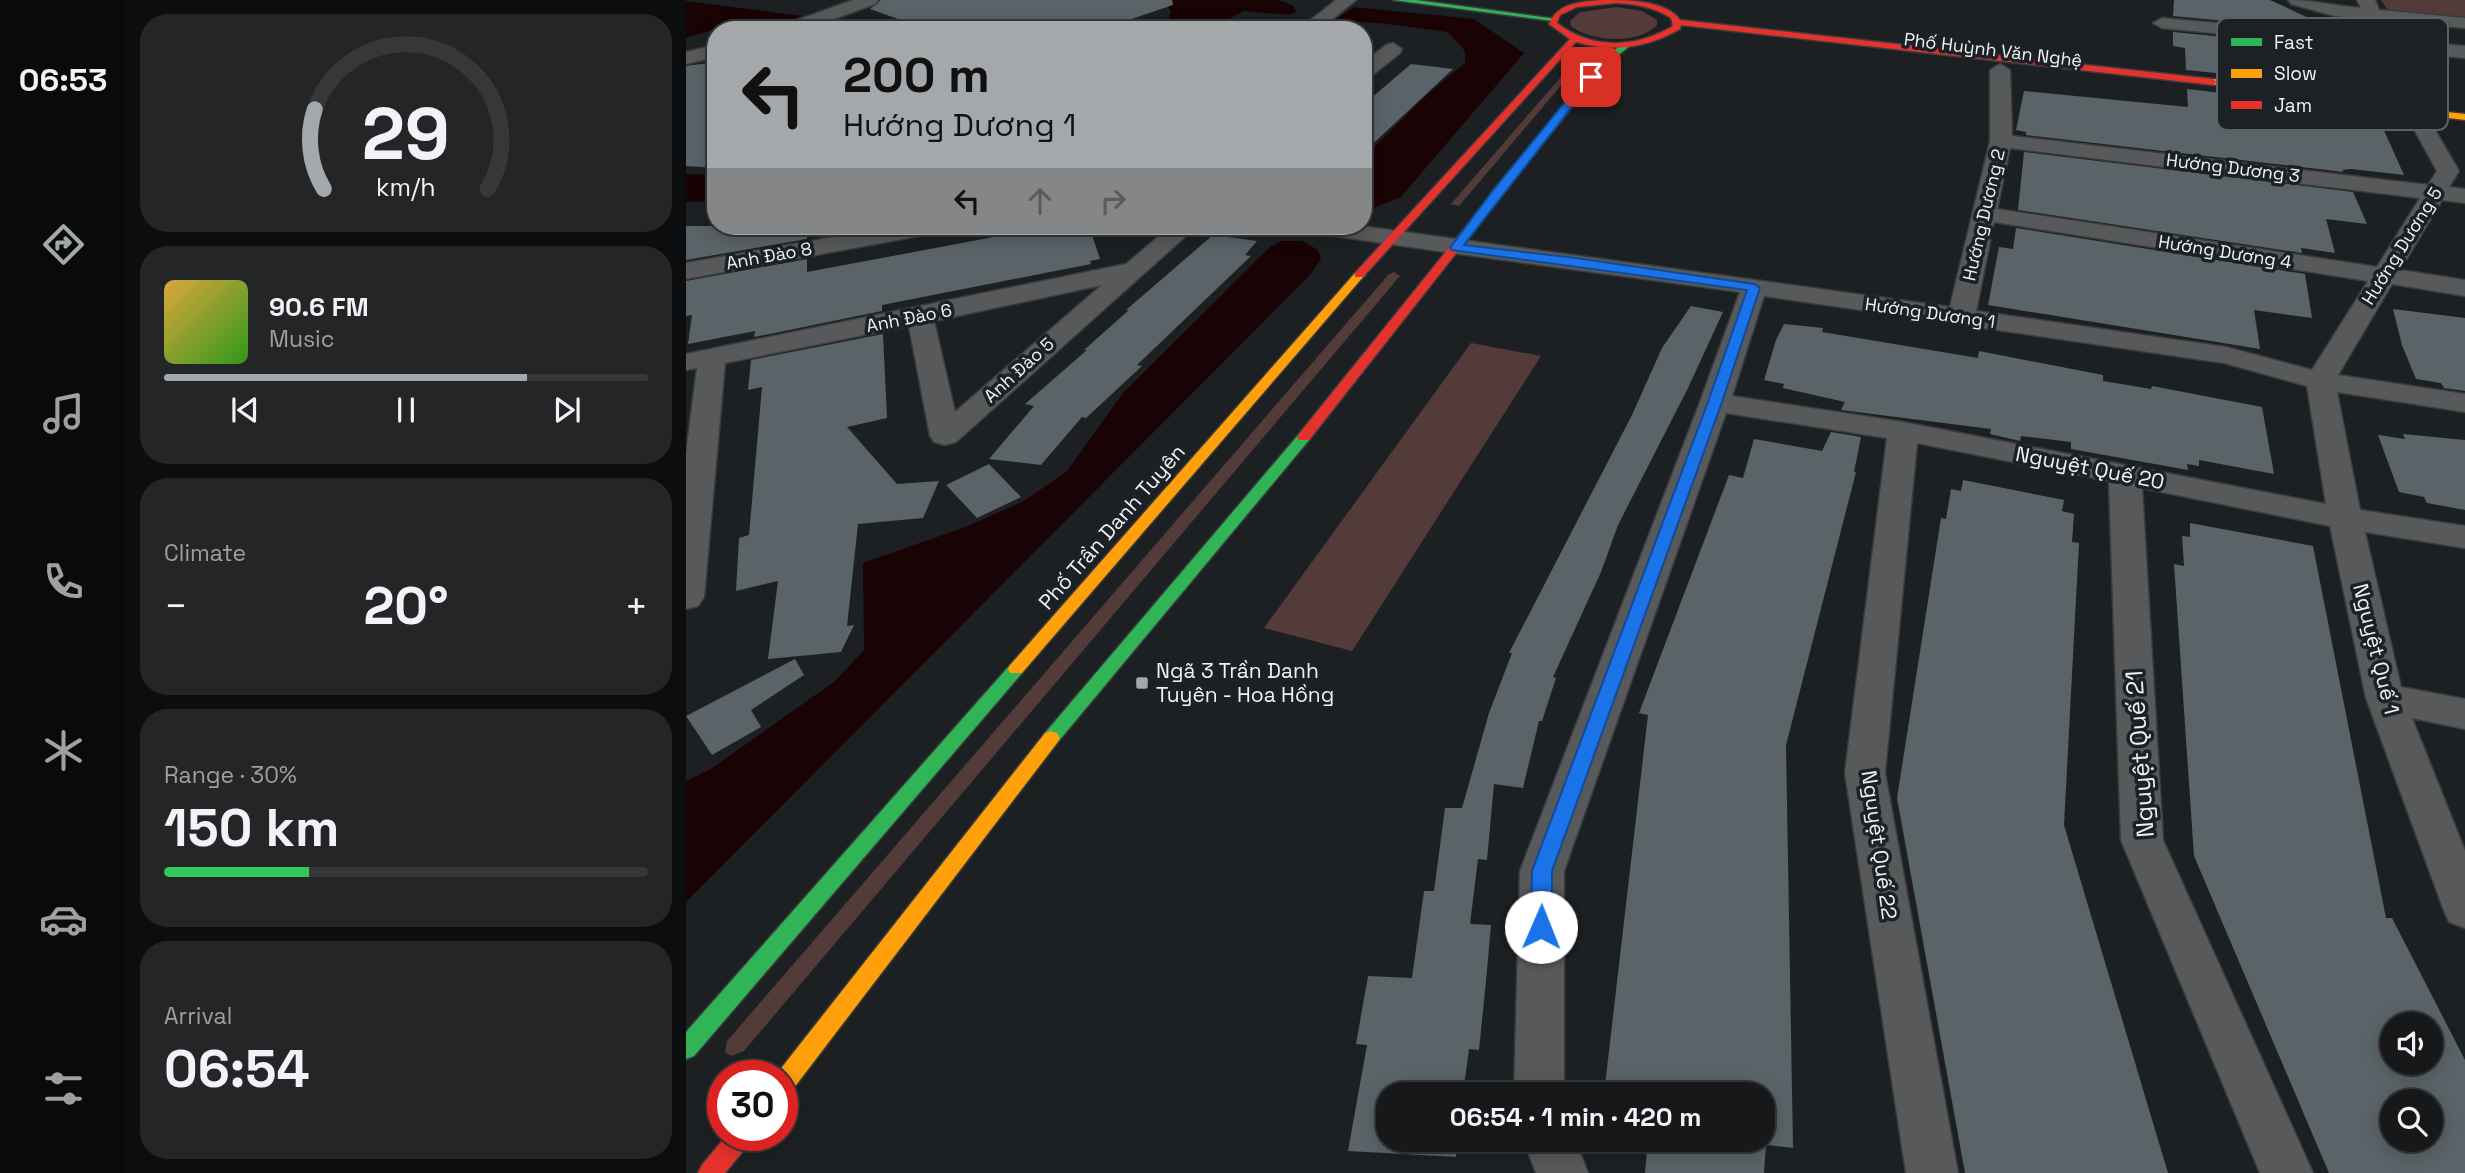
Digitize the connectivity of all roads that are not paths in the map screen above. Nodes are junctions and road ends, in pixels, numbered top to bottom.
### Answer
1 (869, 0) edge
2 (1347, 0) edge
3 (1405, 0) edge
4 (1483, 0) edge
5 (1617, 0) edge
6 (2297, 0) edge
7 (1656, 3) edge
8 (2369, 7) edge
9 (1559, 14) junction
10 (2435, 18) edge
11 (812, 21) edge
12 (1319, 21) edge
13 (1675, 27) junction
14 (1574, 39) junction
15 (1628, 44) junction
16 (1393, 49) dead end
17 (707, 53) edge
18 (686, 58) edge
19 (1372, 66) edge
20 (2000, 70) junction
21 (2217, 83) edge
22 (2217, 94) edge
23 (2425, 130) edge
24 (2001, 141) junction
25 (2437, 192) junction
26 (2465, 196) edge
27 (1986, 214) junction
28 (885, 235) edge
29 (1174, 235) edge
30 (1372, 235) edge
31 (1393, 238) junction
32 (1456, 248) junction
33 (686, 271) edge
34 (1131, 271) junction
35 (2382, 276) junction
36 (1754, 288) junction
37 (2465, 288) edge
38 (920, 316) junction
39 (1961, 317) junction
40 (699, 359) edge
41 (2320, 381) junction
42 (1715, 402) junction
43 (2465, 403) edge
44 (1903, 431) junction
45 (2125, 475) junction
46 (2345, 518) junction
47 (2465, 537) edge
48 (686, 597) edge
49 (2385, 698) junction
50 (2465, 714) edge
51 (2465, 908) edge
52 (686, 1048) edge
53 (798, 1064) edge
54 (1539, 1082) edge
55 (728, 1151) edge
56 (1554, 1152) edge
57 (710, 1173) edge
58 (1562, 1173) edge
59 (1932, 1173) edge
60 (2287, 1173) edge

1 - 11 street
2 - 12 street
3 - 9 main road
4 - 9 main road
5 - 7 main road
5 - 9 main road
6 - 8 street
7 - 13 main road
8 - 10 street
9 - 14 main road
13 - 15 main road
13 - 20 main road, Phố Huỳnh Văn Nghệ
13 - 21 main road, Phố Huỳnh Văn Nghệ
14 - 15 main road
14 - 31 main road, Phố Trần Danh Tuyên
15 - 32 main road
16 - 19 street
17 - 18 street
20 - 22 main road, Phố Huỳnh Văn Nghệ
20 - 24 street, Hướng Dương 2
23 - 25 street, Hướng Dương 5
24 - 25 street, Hướng Dương 3
24 - 27 street, Hướng Dương 2
25 - 26 street, Hướng Dương 3
25 - 35 street, Hướng Dương 5
27 - 35 street, Hướng Dương 4
27 - 39 street, Hướng Dương 2
28 - 33 street, Anh Đào 8
29 - 34 street, Anh Đào 5
30 - 31 street, Hướng Dương 1
31 - 32 street, Hướng Dương 1
31 - 52 main road, Phố Trần Danh Tuyên
32 - 36 street, Hướng Dương 1
32 - 53 main road
34 - 38 street, Anh Đào 6
34 - 38 street, Anh Đào 5
35 - 37 street, Hướng Dương 4
35 - 41 street, Hướng Dương 5
36 - 39 street, Hướng Dương 1
36 - 42 street
38 - 40 street, Anh Đào 6
39 - 41 street, Hướng Dương 1
40 - 48 street
41 - 43 street, Hướng Dương 1
41 - 46 street, Nguyệt Quế 1
42 - 44 street, Nguyệt Quế 20
42 - 54 street
44 - 45 street, Nguyệt Quế 20
44 - 59 street, Nguyệt Quế 22
45 - 46 street, Nguyệt Quế 20
45 - 60 street, Nguyệt Quế 21
46 - 47 street, Nguyệt Quế 20
46 - 49 street, Nguyệt Quế 1
49 - 50 street
49 - 51 street, Nguyệt Quế 1
55 - 57 main road
56 - 58 street

